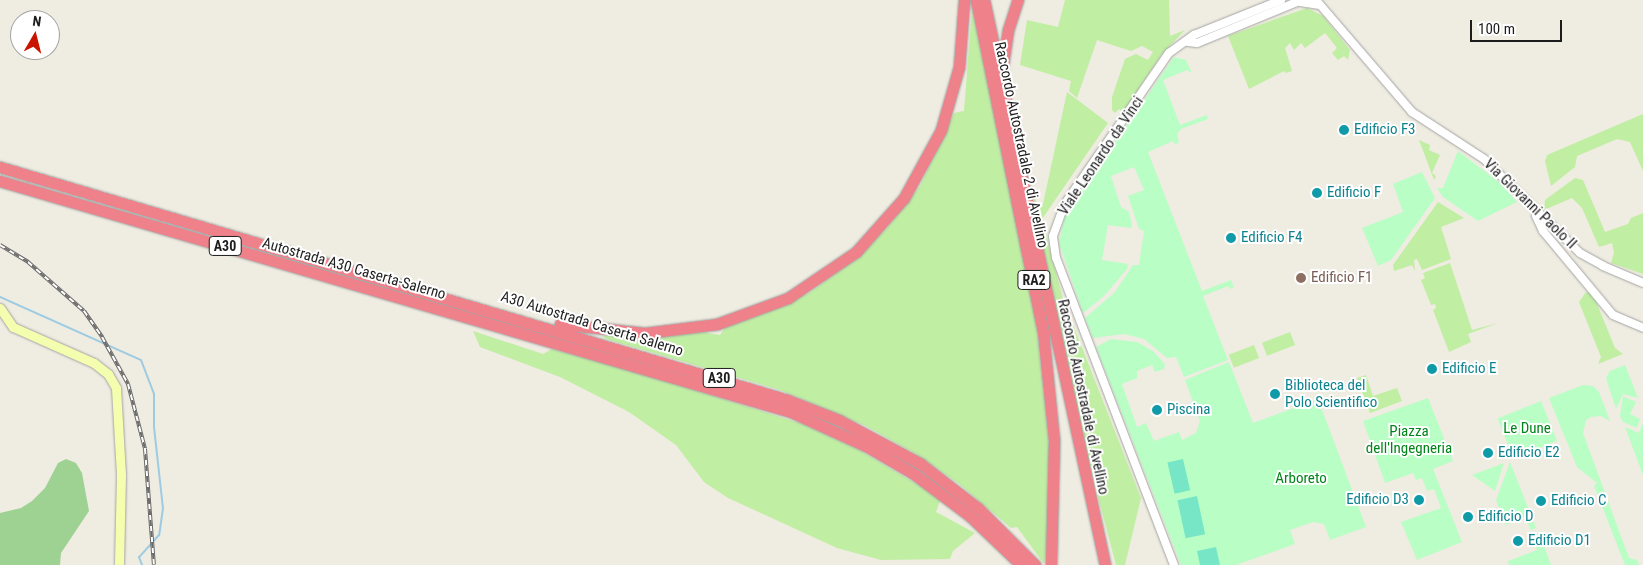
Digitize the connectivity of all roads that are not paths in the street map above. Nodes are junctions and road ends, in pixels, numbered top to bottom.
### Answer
1 (964, 0) edge
2 (976, 0) edge
3 (984, 0) edge
4 (1018, 0) edge
5 (1281, 0) edge
6 (1297, 1) edge
7 (1319, 3) edge
8 (1188, 42) junction
9 (1000, 79) junction
10 (0, 166) edge
11 (0, 181) edge
12 (1532, 208) junction
13 (1643, 283) edge
14 (443, 296) joint
15 (468, 303) junction
16 (0, 308) edge
17 (1643, 328) edge
18 (556, 342) joint
19 (1071, 410) junction
20 (952, 493) junction
21 (974, 513) junction
22 (119, 565) edge
23 (1020, 565) edge
24 (1036, 565) edge
25 (1051, 565) edge
26 (1105, 565) edge
27 (1111, 565) edge
28 (1174, 565) edge

1 - 15 highway
2 - 25 highway, Raccordo Autostradale 2 di Avellino / RA2
3 - 9 highway, Raccordo Autostradale di Avellino / RA2
4 - 9 highway
5 - 8 street, Viale Leonardo da Vinci
6 - 7 street, Via Giovanni Paolo II
6 - 8 street
7 - 12 street, Via Giovanni Paolo II
8 - 28 street, Viale Leonardo da Vinci
9 - 19 highway, Raccordo Autostradale di Avellino / RA2
10 - 14 highway, Autostrada A30 Caserta-Salerno / A30
11 - 18 highway, Autostrada A30 Caserta-Salerno / A30
12 - 13 street, Via Giovanni Paolo II
12 - 17 street
14 - 15 highway, A30 Autostrada Caserta Salerno / A30
15 - 20 highway, A30 Autostrada Caserta Salerno / A30
16 - 22 main road
18 - 20 highway, A30 Autostrada Caserta Salerno / A30
19 - 26 highway, Raccordo Autostradale di Avellino / RA2
19 - 27 highway
20 - 21 highway, A30 Autostrada Caserta Salerno / A30
21 - 23 highway, A30 Autostrada Caserta Salerno / A30
21 - 24 highway, A30 Autostrada Caserta Salerno / A30

